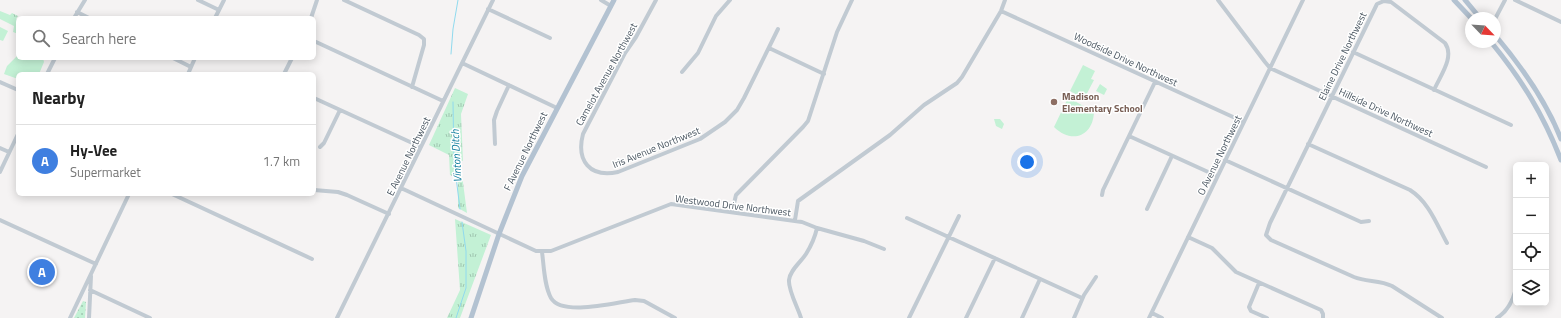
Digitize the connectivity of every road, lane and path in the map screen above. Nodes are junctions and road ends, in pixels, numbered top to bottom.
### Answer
1 (85, 0) edge
2 (198, 0) edge
3 (224, 0) edge
4 (317, 0) edge
5 (344, 0) edge
6 (493, 0) edge
7 (601, 0) edge
8 (614, 0) edge
9 (656, 0) edge
10 (730, 0) edge
11 (852, 0) edge
12 (1005, 0) edge
13 (1218, 0) edge
14 (1303, 0) edge
15 (1454, 0) edge
16 (1464, 0) edge
17 (1505, 0) edge
18 (1515, 0) edge
19 (611, 6) junction
20 (488, 9) junction
21 (219, 10) junction
22 (1001, 11) junction
23 (77, 12) junction
24 (1465, 12) edge
25 (1475, 12) edge
26 (1499, 12) edge
27 (75, 16) edge
28 (85, 16) edge
29 (216, 16) edge
30 (312, 16) edge
31 (1561, 22) edge
32 (778, 29) dead end
33 (550, 38) dead end
34 (316, 42) edge
35 (1501, 43) edge
36 (769, 48) junction
37 (1496, 48) edge
38 (1353, 52) junction
39 (54, 60) edge
40 (177, 60) edge
41 (194, 60) edge
42 (291, 60) edge
43 (462, 63) junction
44 (191, 67) junction
45 (1270, 68) junction
46 (48, 72) edge
47 (189, 72) edge
48 (285, 72) edge
49 (682, 72) dead end
50 (824, 74) junction
51 (0, 82) edge
52 (1155, 82) junction
53 (509, 85) junction
54 (412, 87) junction
55 (16, 89) edge
56 (1434, 90) junction
57 (1332, 96) junction
58 (316, 99) edge
59 (443, 101) junction
60 (557, 108) junction
61 (340, 110) junction
62 (1244, 122) junction
63 (1510, 125) dead end
64 (1129, 136) junction
65 (16, 138) edge
66 (1561, 140) edge
67 (495, 144) dead end
68 (1308, 144) junction
69 (320, 146) dead end
70 (421, 147) junction
71 (0, 148) edge
72 (9, 152) junction
73 (1172, 156) junction
74 (1225, 160) junction
75 (1561, 160) edge
76 (1486, 167) dead end
77 (0, 172) edge
78 (600, 173) joint
79 (1217, 176) junction
80 (402, 188) junction
81 (1287, 189) junction
82 (316, 190) edge
83 (1102, 195) dead end
84 (128, 196) edge
85 (176, 196) edge
86 (1147, 209) dead end
87 (732, 212) junction
88 (389, 214) junction
89 (959, 216) dead end
90 (907, 218) dead end
91 (0, 220) edge
92 (795, 220) junction
93 (1369, 221) dead end
94 (817, 228) junction
95 (499, 234) junction
96 (949, 237) junction
97 (1188, 237) junction
98 (1447, 244) dead end
99 (884, 249) dead end
100 (542, 252) junction
101 (995, 258) junction
102 (312, 259) dead end
103 (96, 264) junction
104 (91, 275) junction
105 (1096, 277) dead end
106 (1040, 279) junction
107 (1259, 283) junction
108 (90, 290) junction
109 (1082, 298) junction
110 (1513, 300) edge
111 (1150, 316) edge
112 (70, 318) edge
113 (89, 318) edge
114 (150, 318) edge
115 (338, 318) edge
116 (471, 318) edge
117 (675, 318) edge
118 (801, 318) edge
119 (909, 318) edge
120 (966, 318) edge
121 (1022, 318) edge
122 (1074, 318) edge
123 (1162, 318) edge
124 (1266, 318) edge
125 (1322, 318) edge
126 (1442, 318) edge
127 (1497, 318) edge

1 - 23 street
2 - 21 street
3 - 21 street
4 - 30 street
5 - 54 street
6 - 20 street, E Avenue Northwest
7 - 19 street
8 - 19 main road, F Avenue Northwest
9 - 78 street, Camelot Avenue Northwest
10 - 49 street
11 - 50 street
12 - 22 street, Westwood Drive Northwest
13 - 45 street, Hillside Drive Northwest
14 - 45 street, O Avenue Northwest
15 - 24 main road
16 - 25 main road
17 - 26 street
18 - 31 street
19 - 60 main road, F Avenue Northwest
20 - 33 street
20 - 43 street, E Avenue Northwest
21 - 29 street
22 - 52 street, Woodside Drive Northwest
22 - 92 street, Westwood Drive Northwest
23 - 27 street
23 - 28 street
32 - 36 street, Iris Avenue Northwest
34 - 54 street
35 - 66 main road
36 - 50 street
36 - 78 street, Iris Avenue Northwest
37 - 75 main road
38 - 56 street
38 - 56 street, Elaine Drive Northwest
38 - 57 street, Elaine Drive Northwest
39 - 46 street
40 - 44 street
41 - 44 street
42 - 48 street
43 - 53 street
43 - 59 street, E Avenue Northwest
44 - 47 street
45 - 57 street, Hillside Drive Northwest
45 - 62 street, O Avenue Northwest
50 - 87 street
51 - 55 street
52 - 62 street, Woodside Drive Northwest
52 - 64 street
53 - 60 street
53 - 67 street
54 - 59 street
56 - 63 street
57 - 68 street, Elaine Drive Northwest
57 - 76 street, Hillside Drive Northwest
58 - 61 street
59 - 70 street, E Avenue Northwest
60 - 95 main road, F Avenue Northwest
61 - 69 street
61 - 70 street
62 - 74 street, O Avenue Northwest
64 - 73 street
64 - 83 street
65 - 72 street
68 - 81 street, Elaine Drive Northwest
68 - 98 street
70 - 80 street, E Avenue Northwest
71 - 72 street
72 - 77 street
73 - 79 street
73 - 86 street
74 - 79 street, O Avenue Northwest
74 - 81 street
79 - 97 street, O Avenue Northwest
80 - 88 street, E Avenue Northwest
80 - 95 street
81 - 93 street
81 - 126 street, Elaine Drive Northwest
82 - 88 street
84 - 103 street
85 - 102 street
87 - 92 street, Westwood Drive Northwest
87 - 100 street, Westwood Drive Northwest
88 - 115 street, E Avenue Northwest
89 - 96 street
90 - 96 street
91 - 103 street
92 - 94 street
94 - 99 street
94 - 118 street
95 - 100 street
95 - 116 main road, F Avenue Northwest
96 - 101 street
96 - 119 street
97 - 107 street
97 - 111 street, O Avenue Northwest
100 - 117 street
101 - 106 street
101 - 120 street
103 - 104 street
104 - 108 street
104 - 112 street
105 - 109 street
106 - 109 street
106 - 121 street
107 - 124 street
107 - 125 street
108 - 113 street
108 - 114 street
109 - 122 street
110 - 127 street
111 - 123 street

